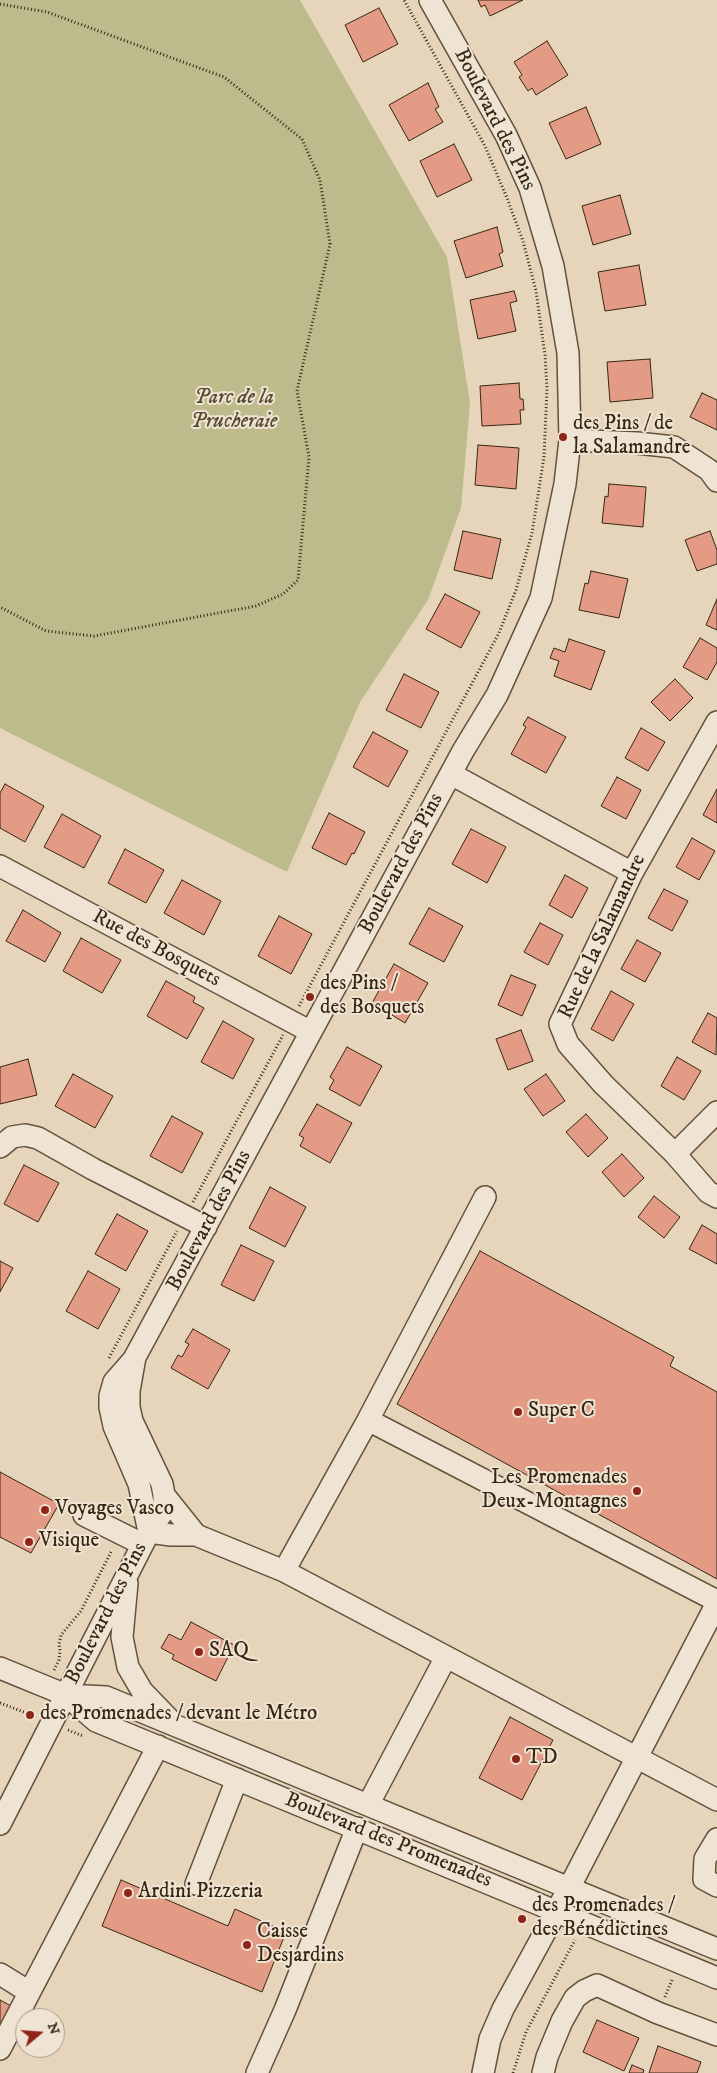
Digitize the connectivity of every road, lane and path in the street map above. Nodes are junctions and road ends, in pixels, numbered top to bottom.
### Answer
1 (404, 0) edge
2 (430, 0) edge
3 (0, 4) edge
4 (570, 440) junction
5 (717, 481) edge
6 (0, 607) edge
7 (717, 722) edge
8 (451, 774) junction
9 (0, 866) edge
10 (632, 873) junction
11 (299, 1006) dead end
12 (311, 1032) junction
13 (283, 1034) dead end
14 (717, 1112) edge
15 (0, 1146) edge
16 (675, 1154) junction
17 (485, 1197) dead end
18 (717, 1197) edge
19 (193, 1201) dead end
20 (206, 1227) junction
21 (135, 1357) junction
22 (368, 1420) junction
23 (164, 1495) junction
24 (84, 1515) dead end
25 (196, 1535) junction
26 (146, 1538) junction
27 (113, 1549) dead end
28 (284, 1572) junction
29 (128, 1573) junction
30 (717, 1602) edge
31 (60, 1654) dead end
32 (446, 1657) junction
33 (0, 1668) edge
34 (66, 1695) junction
35 (0, 1703) edge
36 (34, 1716) dead end
37 (175, 1726) junction
38 (158, 1746) junction
39 (635, 1757) junction
40 (238, 1779) junction
41 (717, 1800) edge
42 (368, 1805) junction
43 (0, 1824) edge
44 (357, 1828) junction
45 (717, 1839) edge
46 (196, 1884) dead end
47 (717, 1886) edge
48 (569, 1888) junction
49 (556, 1910) junction
50 (575, 1940) dead end
51 (717, 1949) edge
52 (0, 1974) edge
53 (717, 1978) edge
54 (672, 1980) dead end
55 (30, 1992) junction
56 (662, 2004) dead end
57 (717, 2035) edge
58 (0, 2049) edge
59 (258, 2073) edge
60 (483, 2073) edge
61 (514, 2073) edge
62 (543, 2073) edge

1 - 11 path, Boulevard des Pins
2 - 4 street, Boulevard des Pins
3 - 6 path
4 - 5 street
4 - 8 street, Boulevard des Pins
7 - 10 street, Rue de la Salamandre
8 - 10 street
8 - 12 street, Boulevard des Pins
9 - 12 street, Rue des Bosquets
10 - 16 street, Rue de la Salamandre
12 - 20 street, Boulevard des Pins
13 - 19 path, Boulevard des Pins
14 - 16 street
15 - 20 street
16 - 18 street, Rue de la Salamandre
17 - 22 street
20 - 21 street, Boulevard des Pins
21 - 23 street, Boulevard des Pins
21 - 26 street
22 - 28 street
22 - 30 street
23 - 25 street
23 - 26 street, Boulevard des Pins
24 - 26 street
25 - 26 street
25 - 28 street
26 - 29 street, Boulevard des Pins
27 - 31 path, Boulevard des Pins
28 - 32 street
29 - 34 street, Boulevard des Pins
29 - 37 street
30 - 39 street
32 - 39 street
32 - 42 street
33 - 34 street, Boulevard des Promenades
34 - 37 street, Boulevard des Promenades
34 - 38 street, Boulevard des Promenades
34 - 43 street, Boulevard des Pins
35 - 36 path
37 - 42 street, Boulevard des Promenades
38 - 40 street, Boulevard des Promenades
38 - 55 street
39 - 41 street
39 - 48 street
40 - 44 street, Boulevard des Promenades
40 - 46 street
42 - 48 street, Boulevard des Promenades
44 - 49 street, Boulevard des Promenades
44 - 59 street
45 - 47 street
48 - 49 street
48 - 51 street, Boulevard des Promenades
49 - 53 street, Boulevard des Promenades
49 - 60 street
50 - 61 path
52 - 55 street
54 - 56 path
55 - 58 street
57 - 62 street

